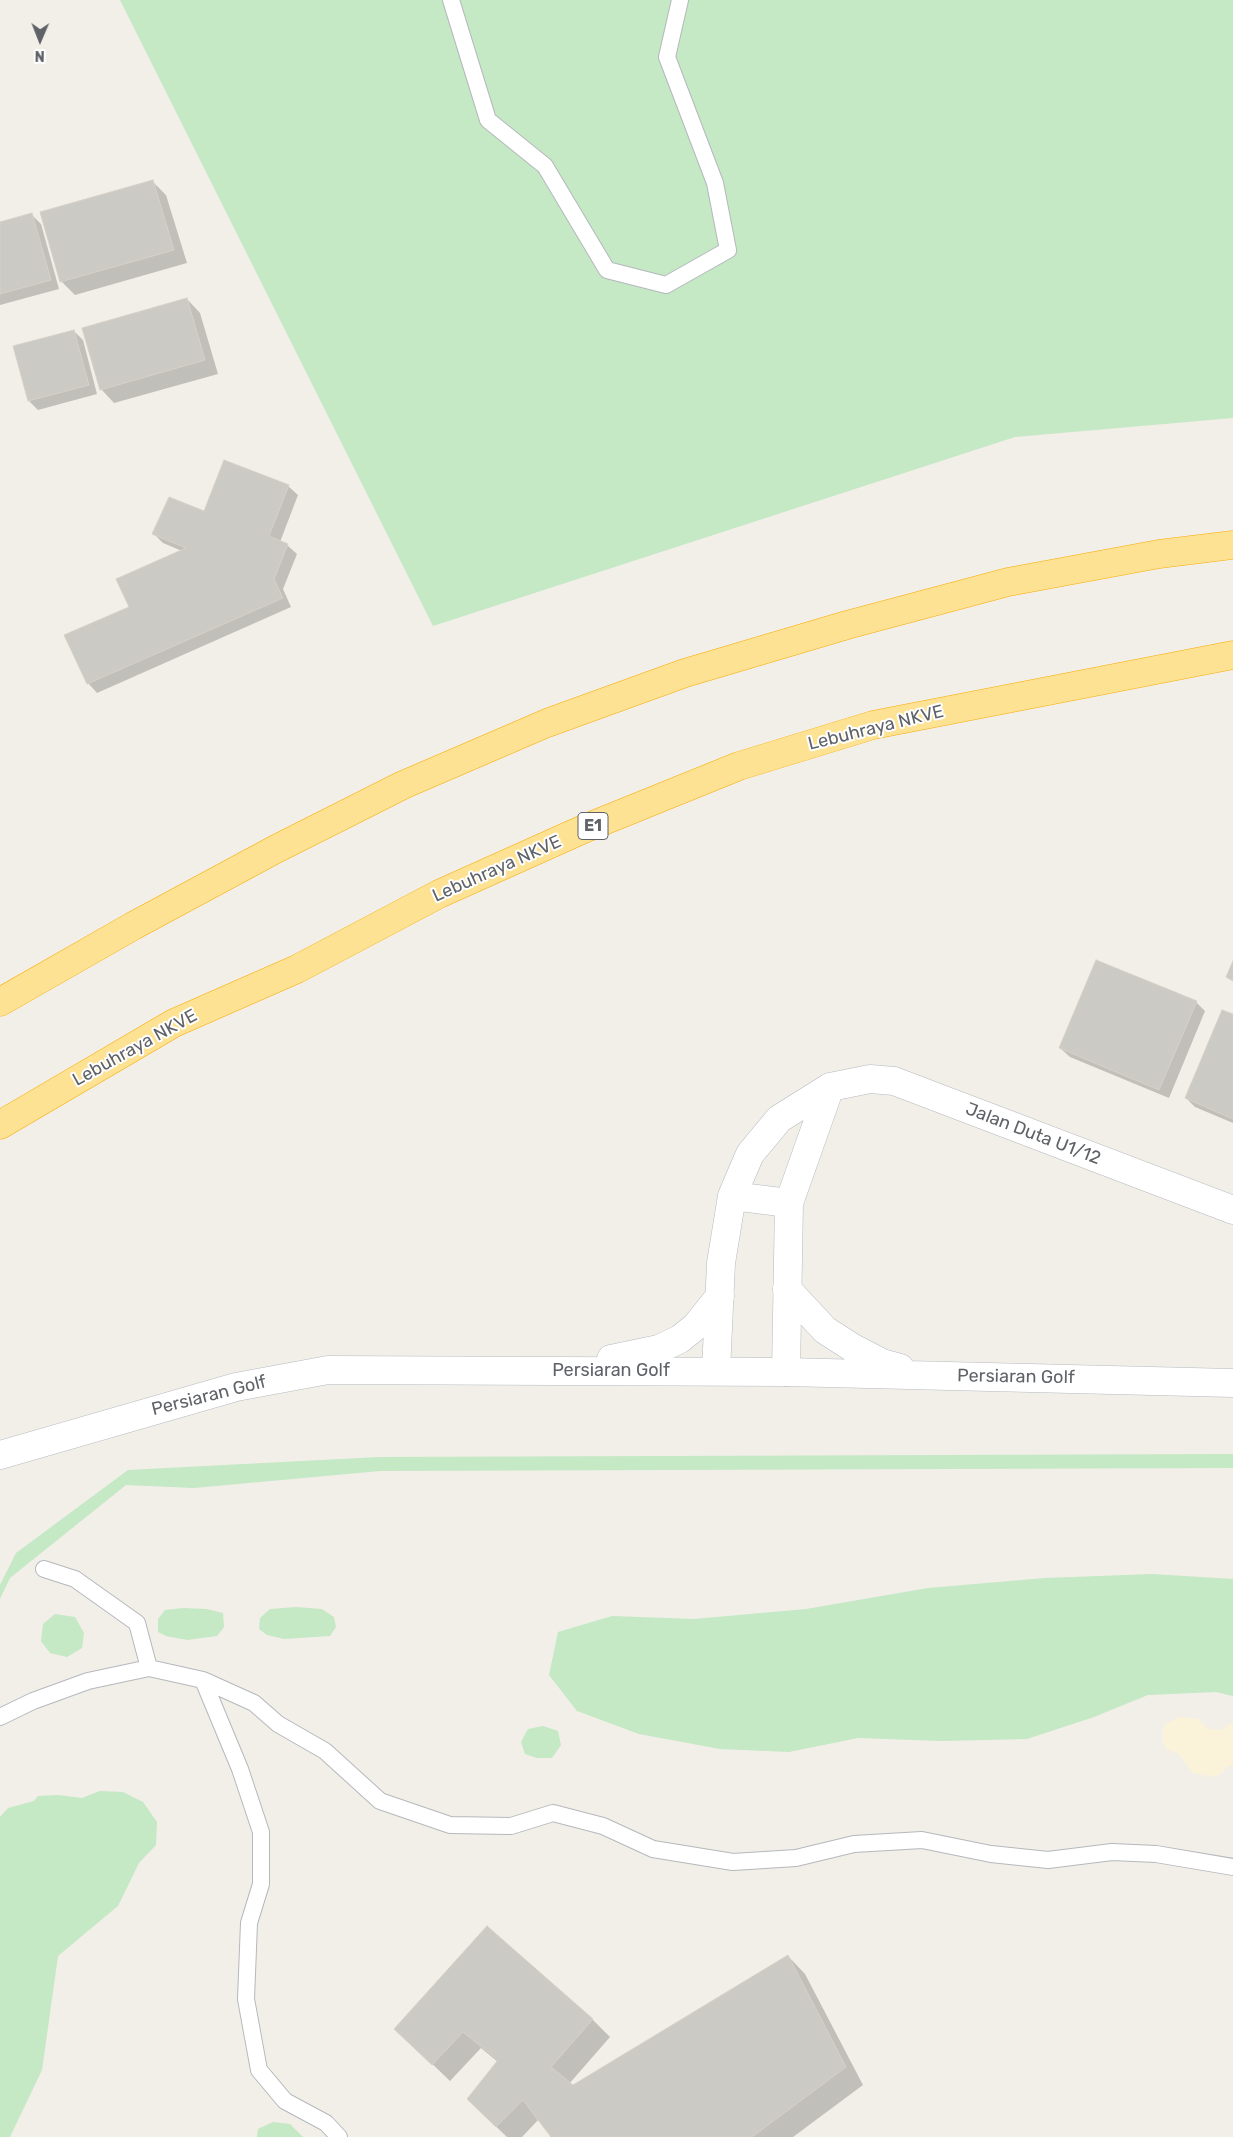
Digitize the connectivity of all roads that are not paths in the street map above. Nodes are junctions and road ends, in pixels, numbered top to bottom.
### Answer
1 (451, 0) edge
2 (680, 0) edge
3 (1233, 545) edge
4 (1233, 655) edge
5 (0, 1002) edge
6 (830, 1087) junction
7 (0, 1125) edge
8 (732, 1196) junction
9 (790, 1203) junction
10 (1233, 1210) edge
11 (787, 1288) junction
12 (720, 1296) junction
13 (543, 1371) junction
14 (716, 1371) junction
15 (786, 1372) junction
16 (926, 1375) junction
17 (1233, 1383) edge
18 (0, 1455) edge
19 (44, 1569) dead end
20 (149, 1668) junction
21 (203, 1680) junction
22 (0, 1717) edge
23 (1233, 1867) edge
24 (338, 2137) edge

1 - 2 lane
3 - 5 highway
4 - 7 highway, Lebuhraya NKVE / E1
6 - 8 street
6 - 9 street
6 - 10 street, Jalan Duta U1/12
8 - 9 street
8 - 12 street
9 - 11 street
11 - 15 street
11 - 16 street
12 - 13 street
12 - 14 street
13 - 14 street, Persiaran Golf
13 - 18 street, Persiaran Golf
14 - 15 street, Persiaran Golf
15 - 16 street, Persiaran Golf
16 - 17 street, Persiaran Golf
19 - 20 lane
20 - 21 lane
20 - 22 lane
21 - 23 lane
21 - 24 lane

